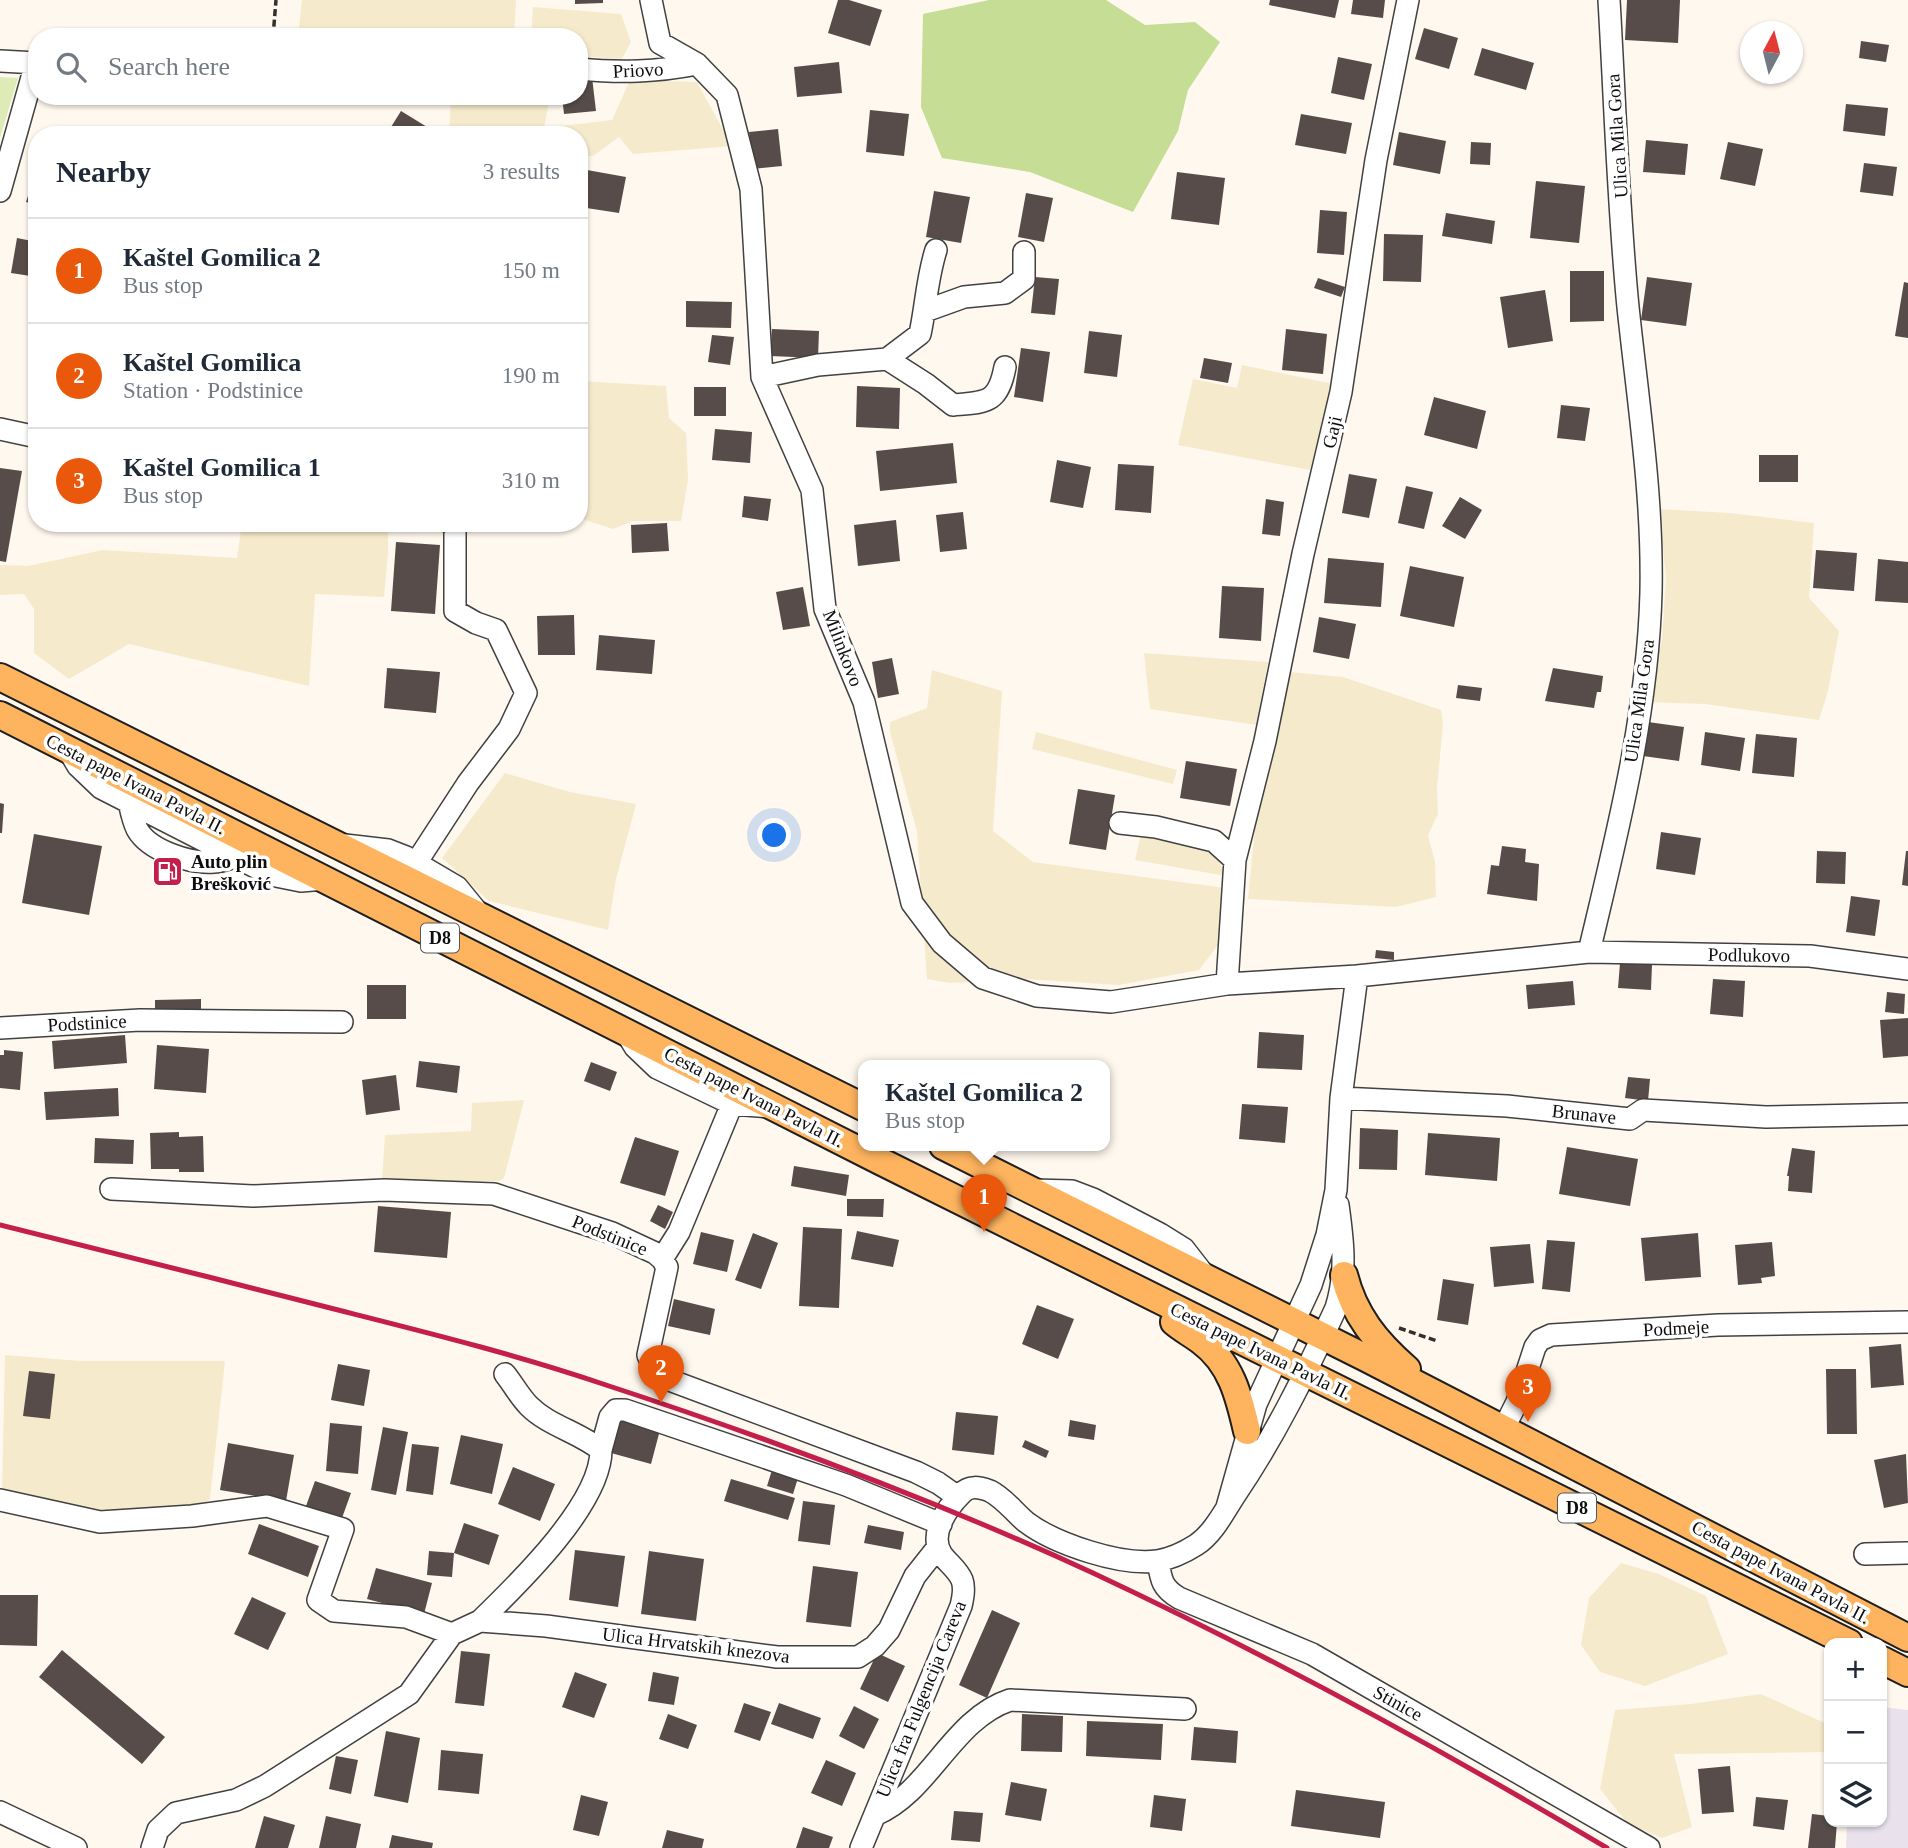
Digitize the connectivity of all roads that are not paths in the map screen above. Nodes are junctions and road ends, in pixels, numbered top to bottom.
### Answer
1 (651, 0) edge
2 (1408, 0) edge
3 (1609, 0) edge
4 (0, 61) edge
5 (28, 63) edge
6 (697, 64) junction
7 (588, 70) edge
8 (28, 91) edge
9 (0, 191) edge
10 (936, 250) dead end
11 (1024, 252) dead end
12 (925, 311) junction
13 (887, 359) junction
14 (1005, 367) dead end
15 (762, 377) junction
16 (0, 429) edge
17 (28, 435) edge
18 (455, 532) edge
19 (0, 677) edge
20 (6, 722) edge
21 (68, 749) junction
22 (1120, 823) dead end
23 (331, 843) junction
24 (1235, 860) junction
25 (416, 863) junction
26 (325, 879) junction
27 (482, 919) junction
28 (1589, 952) junction
29 (1908, 969) edge
30 (1357, 976) junction
31 (1227, 984) junction
32 (342, 1022) dead end
33 (0, 1028) edge
34 (626, 1032) junction
35 (1341, 1098) junction
36 (732, 1104) junction
37 (858, 1105) edge
38 (774, 1107) junction
39 (1908, 1114) edge
40 (858, 1149) edge
41 (862, 1151) edge
42 (953, 1151) edge
43 (111, 1189) dead end
44 (1335, 1190) junction
45 (662, 1259) junction
46 (1344, 1275) junction
47 (1156, 1298) junction
48 (1294, 1322) junction
49 (1908, 1322) edge
50 (1323, 1336) junction
51 (1276, 1359) junction
52 (1306, 1373) junction
53 (505, 1374) dead end
54 (1422, 1386) junction
55 (1504, 1428) junction
56 (1247, 1431) junction
57 (601, 1450) junction
58 (958, 1497) junction
59 (0, 1500) edge
60 (1227, 1507) junction
61 (941, 1524) junction
62 (938, 1547) junction
63 (1908, 1553) edge
64 (1866, 1554) dead end
65 (1158, 1561) junction
66 (480, 1621) junction
67 (452, 1634) junction
68 (1839, 1638) edge
69 (1908, 1638) edge
70 (1887, 1662) edge
71 (1908, 1672) edge
72 (1185, 1709) dead end
73 (0, 1811) edge
74 (875, 1815) junction
75 (76, 1848) edge
76 (152, 1848) edge
77 (861, 1848) edge
78 (1649, 1848) edge

1 - 6 street, Milinkovo
2 - 24 street, Gaji
3 - 28 street, Ulica Mila Gora
4 - 5 street
6 - 7 street, Priovo
6 - 15 street, Milinkovo
8 - 9 street
10 - 12 street
11 - 12 street
12 - 13 street
13 - 14 street
13 - 15 street
15 - 31 street, Milinkovo
16 - 17 street
18 - 25 street
19 - 23 main road, Cesta pape Ivana Pavla II. / D8
20 - 21 main road, Cesta pape Ivana Pavla II. / D8
21 - 26 main road, Cesta pape Ivana Pavla II. / D8
21 - 26 street
22 - 24 street
23 - 25 street
23 - 27 main road, Cesta pape Ivana Pavla II. / D8
24 - 31 street, Gaji
25 - 27 street
26 - 34 main road, Cesta pape Ivana Pavla II. / D8
27 - 37 main road, Cesta pape Ivana Pavla II. / D8
28 - 29 street, Podlukovo
28 - 30 street
30 - 31 street
30 - 35 street
32 - 33 street, Podstinice
34 - 36 street
34 - 38 main road, Cesta pape Ivana Pavla II. / D8
35 - 39 street, Brunave
35 - 44 street
36 - 38 street
36 - 45 street
38 - 40 main road, Cesta pape Ivana Pavla II. / D8
41 - 47 main road, Cesta pape Ivana Pavla II. / D8
42 - 48 main road, Cesta pape Ivana Pavla II. / D8
43 - 45 street, Podstinice
44 - 46 street
44 - 48 street
45 - 58 street, Podstinice
46 - 50 street
46 - 54 main road
47 - 51 main road, Cesta pape Ivana Pavla II. / D8
47 - 56 main road
48 - 50 main road, Cesta pape Ivana Pavla II. / D8
48 - 51 street
49 - 55 street, Podmeje
50 - 52 street
50 - 54 main road, Cesta pape Ivana Pavla II. / D8
51 - 52 main road, Cesta pape Ivana Pavla II. / D8
51 - 56 street
52 - 60 street
52 - 68 main road, Cesta pape Ivana Pavla II. / D8
53 - 57 street
54 - 55 main road, Cesta pape Ivana Pavla II. / D8
55 - 69 main road, Cesta pape Ivana Pavla II. / D8
56 - 60 street
57 - 61 street, Ulica Hrvatskih knezova
57 - 66 street, Ulica Hrvatskih knezova
58 - 61 street
58 - 65 street
59 - 67 street
60 - 65 street
61 - 62 street
62 - 66 street, Ulica Hrvatskih knezova
62 - 74 street, Ulica fra Fulgencija Careva
63 - 64 street
65 - 78 street, Stinice
66 - 67 street, Ulica Hrvatskih knezova
67 - 76 street
70 - 71 main road
72 - 74 street
73 - 75 street
74 - 77 street, Ulica fra Fulgencija Careva

